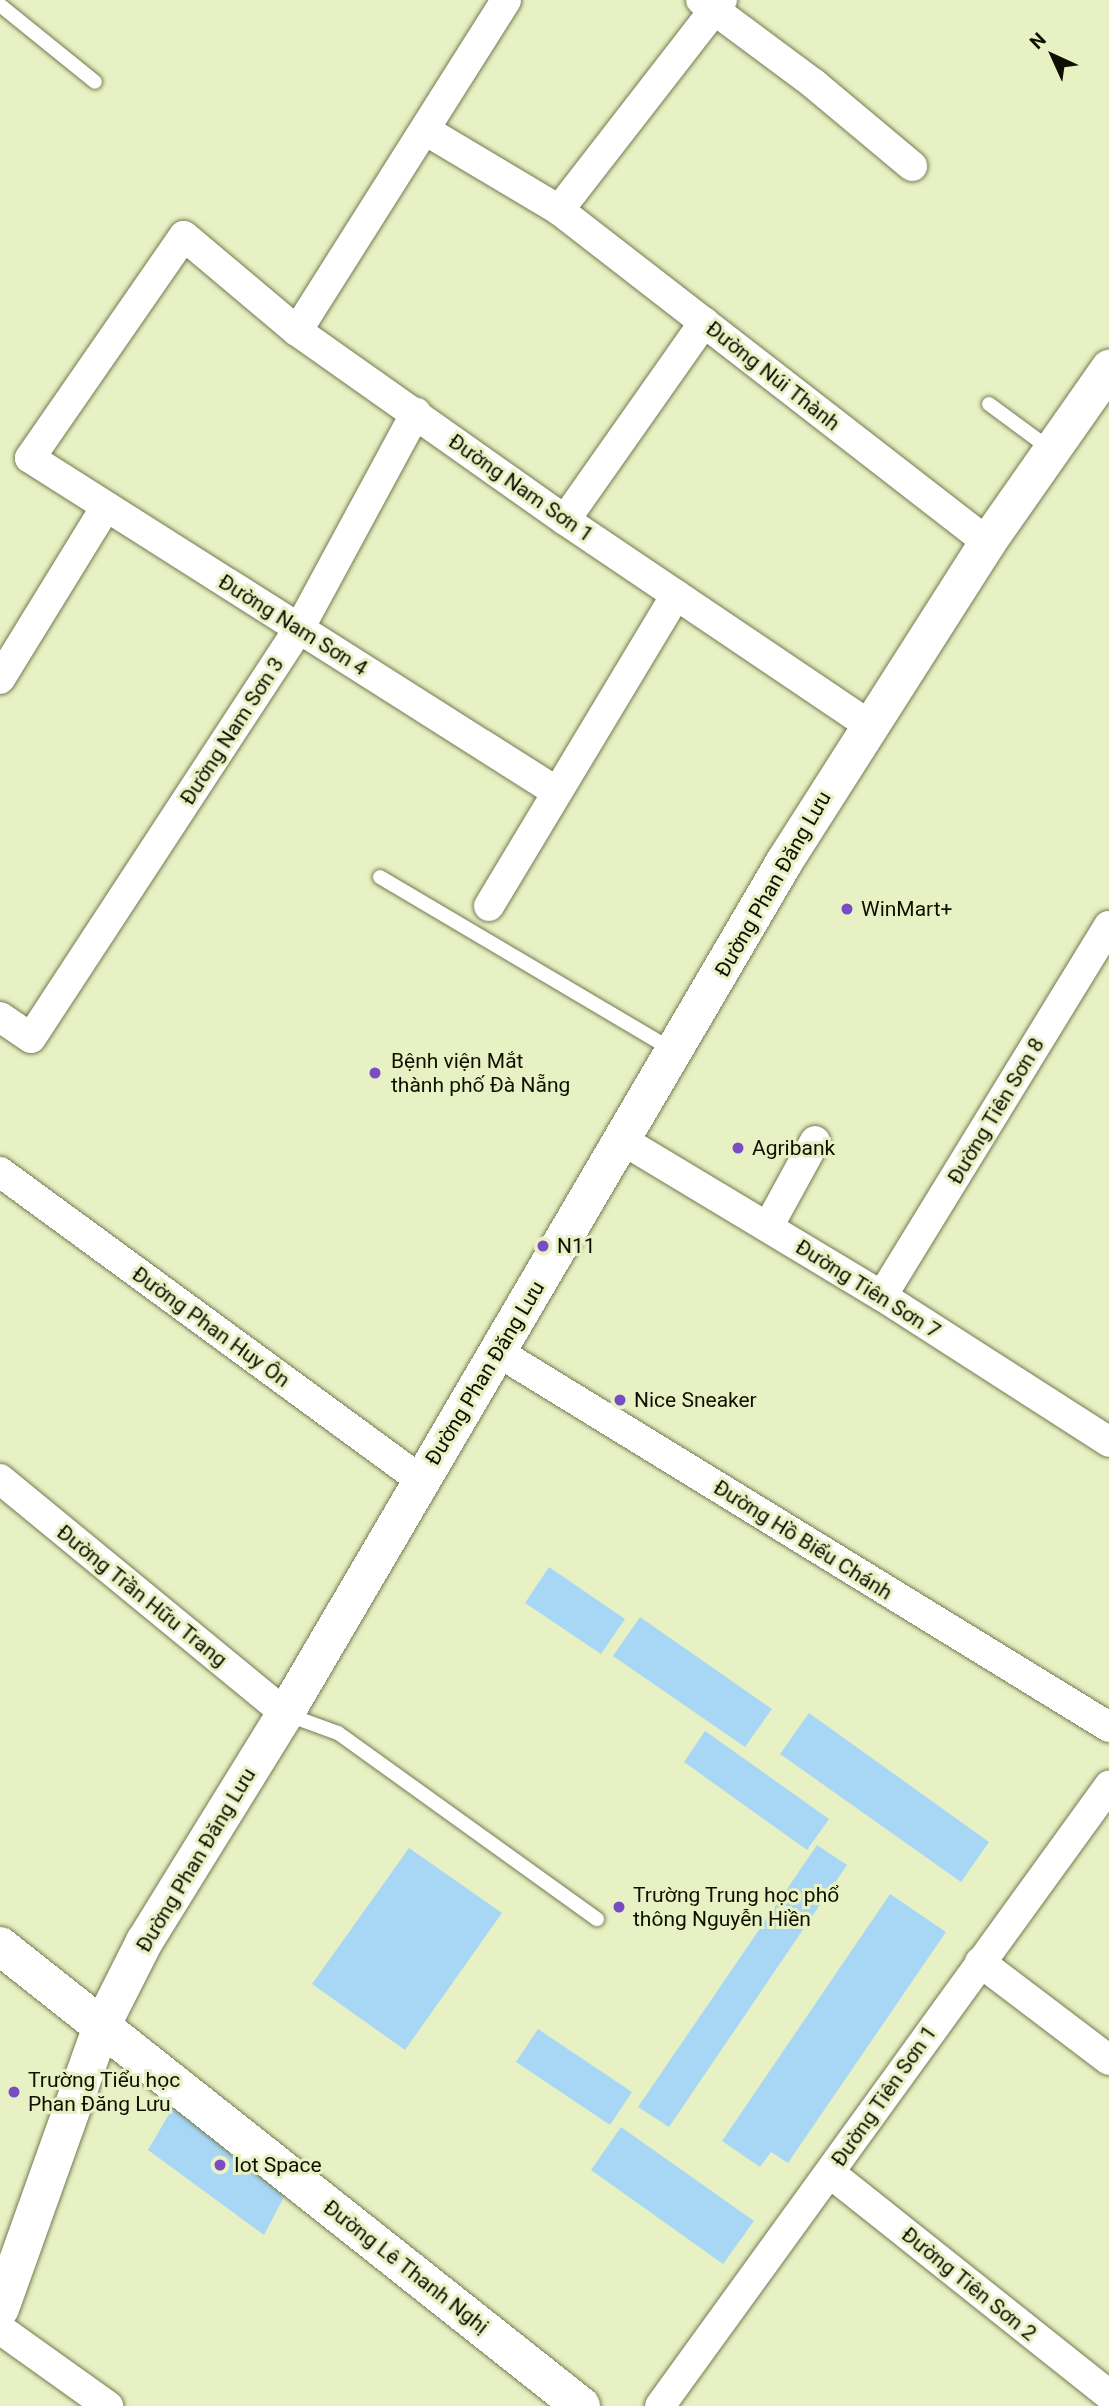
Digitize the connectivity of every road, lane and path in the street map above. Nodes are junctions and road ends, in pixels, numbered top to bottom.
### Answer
1 (506, 0) edge
2 (712, 3) edge
3 (0, 5) edge
4 (95, 82) dead end
5 (425, 130) junction
6 (912, 166) dead end
7 (559, 210) junction
8 (704, 322) junction
9 (297, 331) junction
10 (1109, 368) edge
11 (989, 404) dead end
12 (416, 414) junction
13 (1051, 450) junction
14 (30, 458) joint
15 (106, 508) junction
16 (565, 520) junction
17 (987, 542) junction
18 (676, 595) junction
19 (299, 629) junction
20 (0, 679) edge
21 (869, 724) junction
22 (557, 792) junction
23 (380, 877) dead end
24 (489, 906) dead end
25 (1109, 926) edge
26 (0, 1017) edge
27 (675, 1052) junction
28 (624, 1140) junction
29 (815, 1141) dead end
30 (0, 1172) edge
31 (768, 1227) junction
32 (882, 1296) junction
33 (498, 1352) junction
34 (1109, 1442) edge
35 (0, 1479) edge
36 (422, 1481) junction
37 (285, 1713) junction
38 (1109, 1727) edge
39 (1109, 1786) edge
40 (597, 1919) dead end
41 (0, 1946) edge
42 (980, 1962) junction
43 (101, 2026) junction
44 (1109, 2060) edge
45 (830, 2173) junction
46 (0, 2308) edge
47 (0, 2329) edge
48 (1109, 2395) edge
49 (108, 2406) edge
50 (581, 2406) edge
51 (660, 2406) edge

1 - 5 street
2 - 6 street
2 - 7 street
3 - 4 lane
5 - 7 street, Đường Núi Thành
5 - 9 street
7 - 8 street, Đường Núi Thành
8 - 16 street
8 - 17 street, Đường Núi Thành
9 - 12 street, Đường Nam Sơn 1
9 - 14 street, Đường Nam Sơn 1
10 - 13 street, Đường Phan Đăng Lưu
11 - 13 lane
12 - 16 street, Đường Nam Sơn 1
12 - 19 street, Đường Nam Sơn 3
13 - 17 street, Đường Phan Đăng Lưu
14 - 15 street, Đường Nam Sơn 4
15 - 19 street, Đường Nam Sơn 4
15 - 20 street
16 - 18 street, Đường Nam Sơn 1
17 - 21 street, Đường Phan Đăng Lưu
18 - 21 street, Đường Nam Sơn 1
18 - 22 street
19 - 22 street, Đường Nam Sơn 4
19 - 26 street, Đường Nam Sơn 3
21 - 27 street, Đường Phan Đăng Lưu
22 - 24 street
23 - 27 lane
25 - 32 street, Đường Tiên Sơn 8
27 - 28 street, Đường Phan Đăng Lưu
28 - 31 street, Đường Tiên Sơn 7
28 - 33 street, Đường Phan Đăng Lưu
29 - 31 street
30 - 36 street, Đường Phan Huy Ôn
31 - 32 street, Đường Tiên Sơn 7
32 - 34 street, Đường Tiên Sơn 7
33 - 36 street, Đường Phan Đăng Lưu
33 - 38 street, Đường Hồ Biểu Chánh
35 - 37 street, Đường Trần Hữu Trang
36 - 37 street, Đường Phan Đăng Lưu
37 - 40 lane
37 - 43 street, Đường Phan Đăng Lưu
39 - 42 street, Đường Tiên Sơn 1
41 - 43 main road, Đường Lê Thanh Nghị
42 - 44 street
42 - 45 street, Đường Tiên Sơn 1
43 - 46 street, Đường Phan Đăng Lưu
43 - 50 main road, Đường Lê Thanh Nghị
45 - 48 street, Đường Tiên Sơn 2
45 - 51 street, Đường Tiên Sơn 1
47 - 49 street

